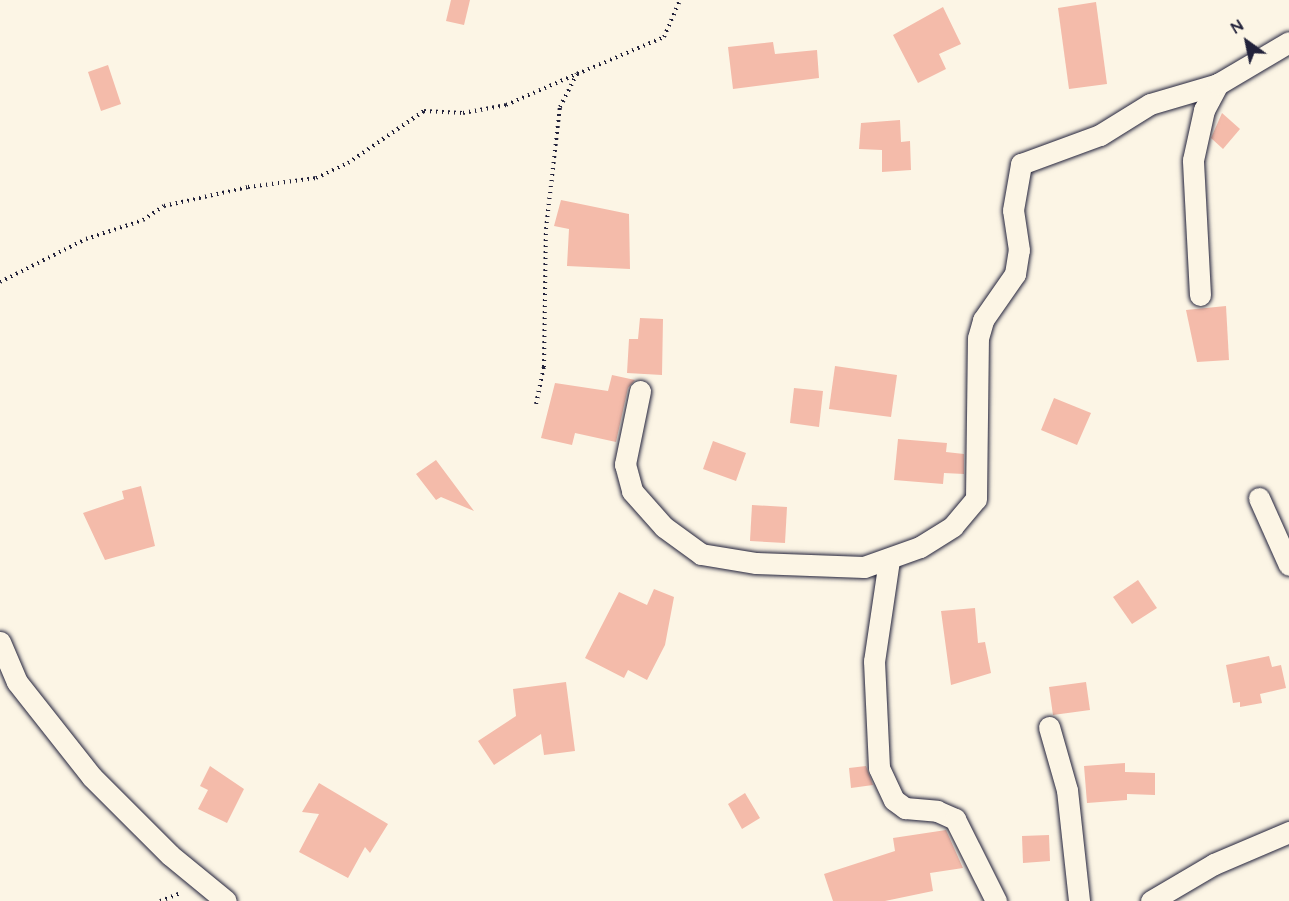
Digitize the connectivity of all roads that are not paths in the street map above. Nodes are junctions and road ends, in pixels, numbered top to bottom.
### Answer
1 (1289, 42) edge
2 (1218, 84) junction
3 (1200, 295) dead end
4 (640, 391) dead end
5 (1259, 498) dead end
6 (889, 560) junction
7 (1289, 565) edge
8 (0, 642) edge
9 (1048, 727) dead end
10 (1289, 832) edge
11 (226, 901) edge
12 (996, 901) edge
13 (1079, 901) edge
14 (1150, 901) edge

1 - 2 street
2 - 3 street
2 - 6 street
4 - 6 street
5 - 7 street
6 - 12 street
8 - 11 street
9 - 13 street
10 - 14 street

